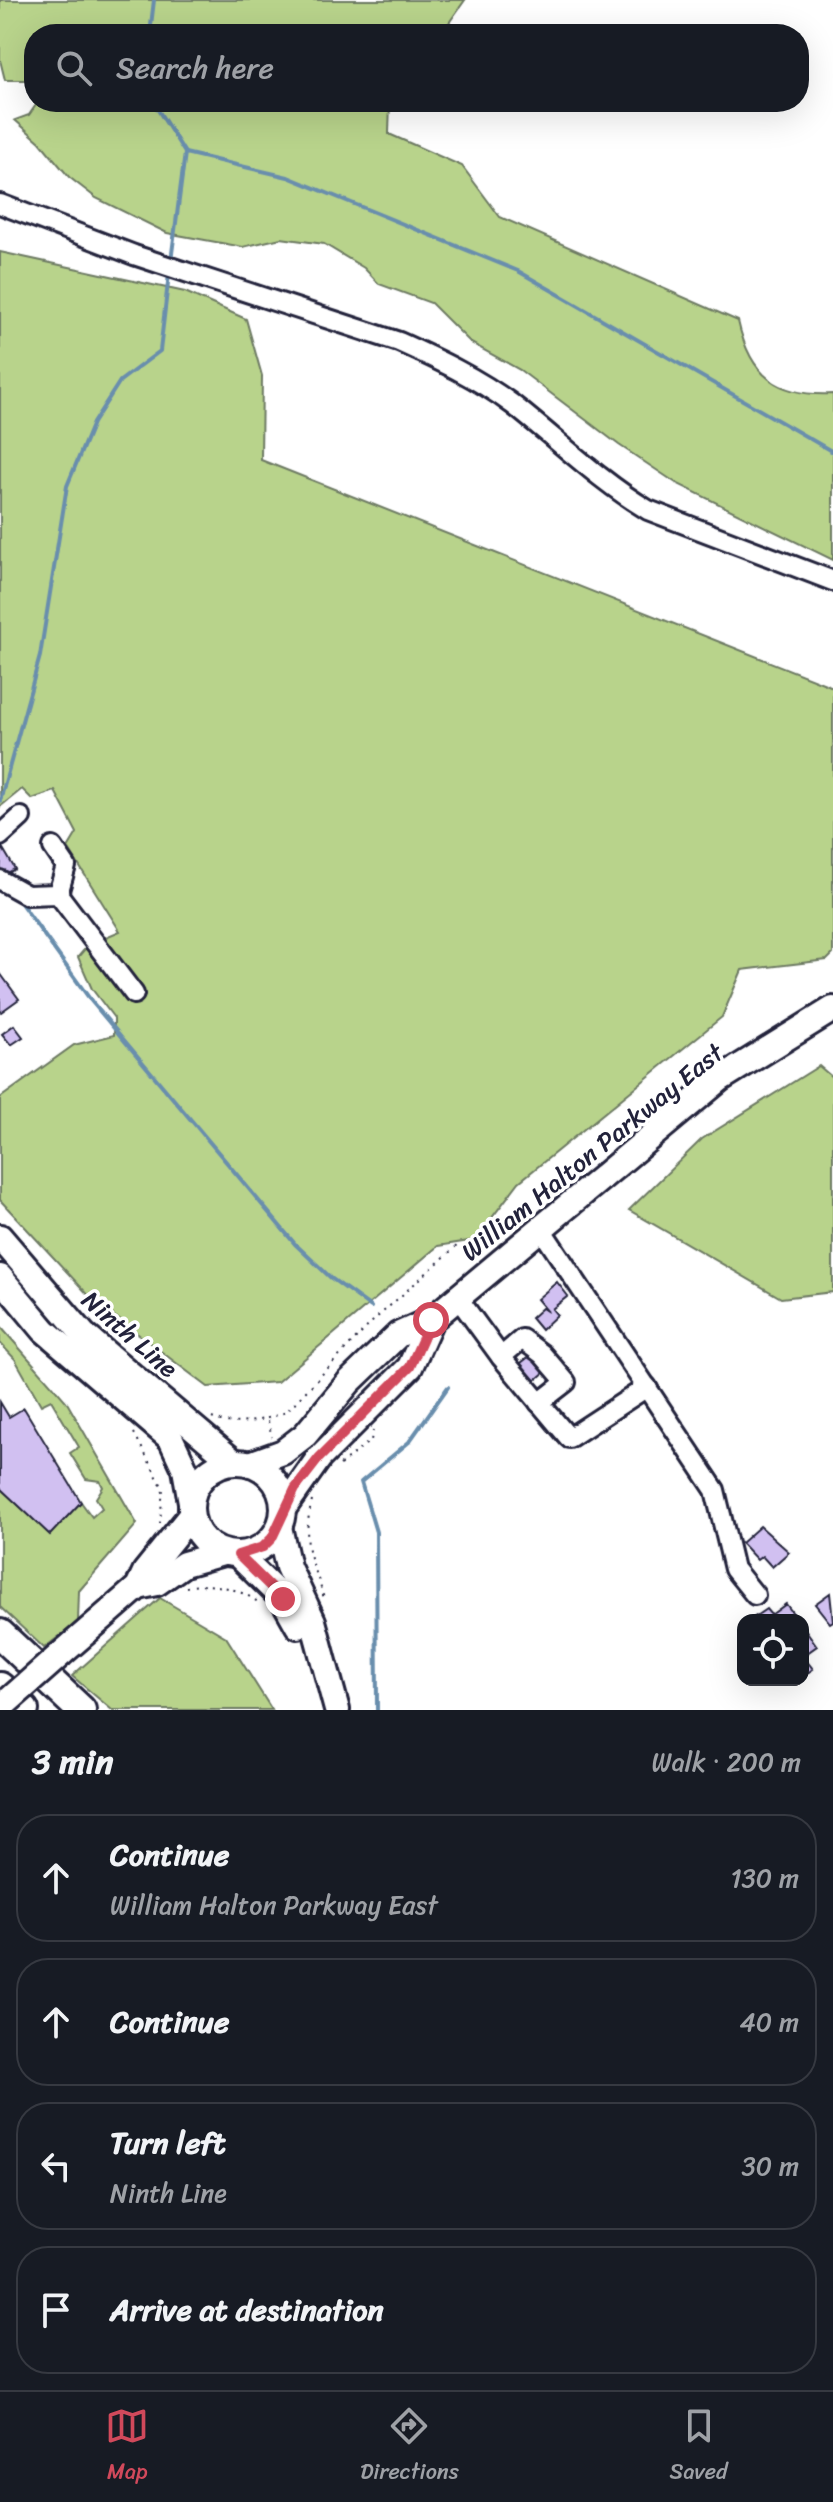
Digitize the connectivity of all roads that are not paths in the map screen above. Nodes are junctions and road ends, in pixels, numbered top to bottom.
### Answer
1 (0, 204) edge
2 (833, 581) edge
3 (21, 817) dead end
4 (0, 836) edge
5 (53, 847) dead end
6 (0, 880) edge
7 (58, 894) junction
8 (134, 994) dead end
9 (833, 1009) edge
10 (541, 1229) junction
11 (0, 1237) edge
12 (0, 1277) edge
13 (458, 1298) junction
14 (431, 1320) junction
15 (501, 1357) junction
16 (647, 1387) junction
17 (539, 1403) junction
18 (242, 1463) junction
19 (191, 1509) junction
20 (281, 1518) junction
21 (231, 1554) junction
22 (138, 1587) junction
23 (755, 1595) dead end
24 (0, 1634) edge
25 (320, 1657) junction
26 (0, 1687) edge
27 (0, 1708) edge
28 (24, 1710) edge
29 (81, 1710) edge
30 (337, 1710) edge

1 - 2 lane
3 - 4 lane
5 - 7 lane
6 - 7 lane
7 - 8 lane
9 - 10 main road, William Halton Parkway East
10 - 13 main road, William Halton Parkway East
10 - 16 lane
11 - 18 main road, Ninth Line
12 - 19 main road, Ninth Line
13 - 14 main road, William Halton Parkway East
13 - 15 lane
14 - 18 main road, William Halton Parkway East
14 - 20 main road, William Halton Parkway East
15 - 17 lane
15 - 17 lane
16 - 17 lane
16 - 23 lane
18 - 19 main road
18 - 20 main road
19 - 21 main road
19 - 22 main road
20 - 21 main road
20 - 25 main road
21 - 22 main road
21 - 25 main road
22 - 27 main road, bridge
24 - 29 highway
25 - 30 main road
26 - 28 highway

